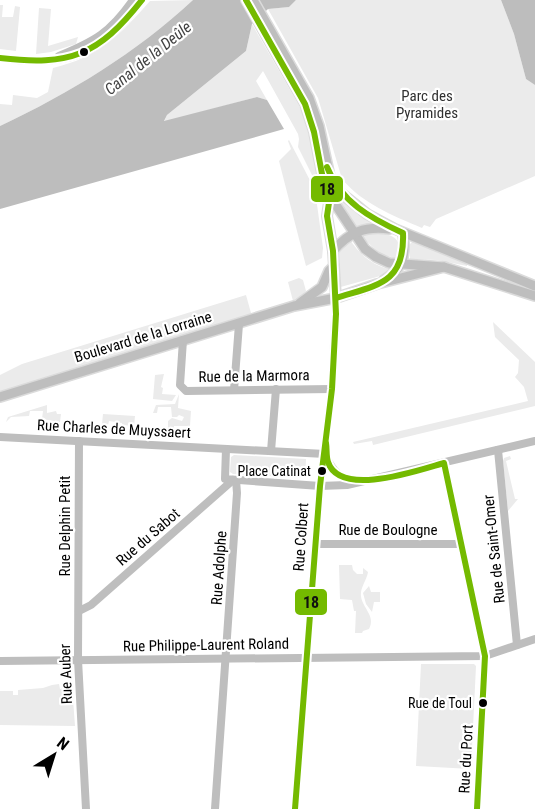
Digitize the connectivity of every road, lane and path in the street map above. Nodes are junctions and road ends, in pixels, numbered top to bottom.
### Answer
1 (133, 0) edge
2 (142, 0) edge
3 (246, 0) edge
4 (253, 0) edge
5 (272, 39) junction
6 (0, 58) edge
7 (47, 62) junction
8 (330, 196) junction
9 (399, 231) junction
10 (353, 233) junction
11 (333, 251) junction
12 (401, 264) junction
13 (334, 266) junction
14 (444, 267) junction
15 (377, 284) junction
16 (535, 286) edge
17 (535, 296) edge
18 (336, 298) junction
19 (294, 306) junction
20 (239, 324) junction
21 (183, 340) junction
22 (276, 389) junction
23 (332, 389) junction
24 (234, 390) junction
25 (0, 397) edge
26 (0, 437) edge
27 (79, 441) junction
28 (535, 441) edge
29 (226, 449) junction
30 (498, 450) junction
31 (272, 451) junction
32 (325, 454) junction
33 (444, 463) junction
34 (234, 480) junction
35 (372, 480) junction
36 (320, 486) junction
37 (315, 544) junction
38 (460, 544) junction
39 (79, 611) junction
40 (535, 639) edge
41 (517, 645) junction
42 (485, 656) junction
43 (307, 657) junction
44 (227, 658) junction
45 (78, 660) junction
46 (0, 661) edge
47 (86, 809) edge
48 (215, 809) edge
49 (295, 809) edge
50 (477, 809) edge

1 - 7 street
2 - 7 street
3 - 5 main road
4 - 5 main road
5 - 8 main road
5 - 9 main road
6 - 7 street
8 - 10 main road
8 - 11 main road, Rue Colbert
9 - 10 main road
9 - 12 main road
9 - 16 main road
10 - 11 main road
10 - 12 main road
11 - 13 main road, Rue Colbert
12 - 14 main road
12 - 15 main road, Boulevard de la Lorraine
13 - 18 main road, Rue Colbert
13 - 19 main road, Boulevard de la Lorraine
14 - 15 main road, Boulevard de la Lorraine
14 - 17 main road
15 - 18 main road, Boulevard de la Lorraine
18 - 19 main road, Boulevard de la Lorraine
18 - 23 street, Rue Colbert
19 - 20 main road, Boulevard de la Lorraine
20 - 21 main road, Boulevard de la Lorraine
20 - 24 street
21 - 24 street, Rue de la Marmora
21 - 25 main road, Boulevard de la Lorraine
22 - 23 street, Rue de la Marmora
22 - 24 street, Rue de la Marmora
22 - 31 street
23 - 32 street, Rue Colbert
26 - 27 street, Rue Charles de Muyssaert
27 - 29 street, Rue Charles de Muyssaert
27 - 39 street, Rue Delphin Petit
28 - 30 street
29 - 31 street
29 - 34 street
30 - 33 street
30 - 41 street, Rue de Saint-Omer
31 - 32 street
32 - 35 street
32 - 36 street, Rue Colbert
33 - 35 street
33 - 38 street, Rue du Port
34 - 36 street
34 - 39 street, Rue du Sabot
34 - 44 street, Rue Adolphe
35 - 36 street
36 - 37 street, Rue Colbert
37 - 38 street, Rue de Boulogne
37 - 43 street, Rue Colbert
38 - 42 street, Rue du Port
39 - 45 street, Rue Auber
40 - 41 street
41 - 42 street
42 - 43 street, Rue Philippe-Laurent Roland
42 - 50 street, Rue du Port
43 - 44 street, Rue Philippe-Laurent Roland
43 - 49 street, Rue Colbert
44 - 45 street, Rue Philippe-Laurent Roland
44 - 48 street, Rue Adolphe
45 - 46 street, Rue Philippe-Laurent Roland
45 - 47 street, Rue Auber

